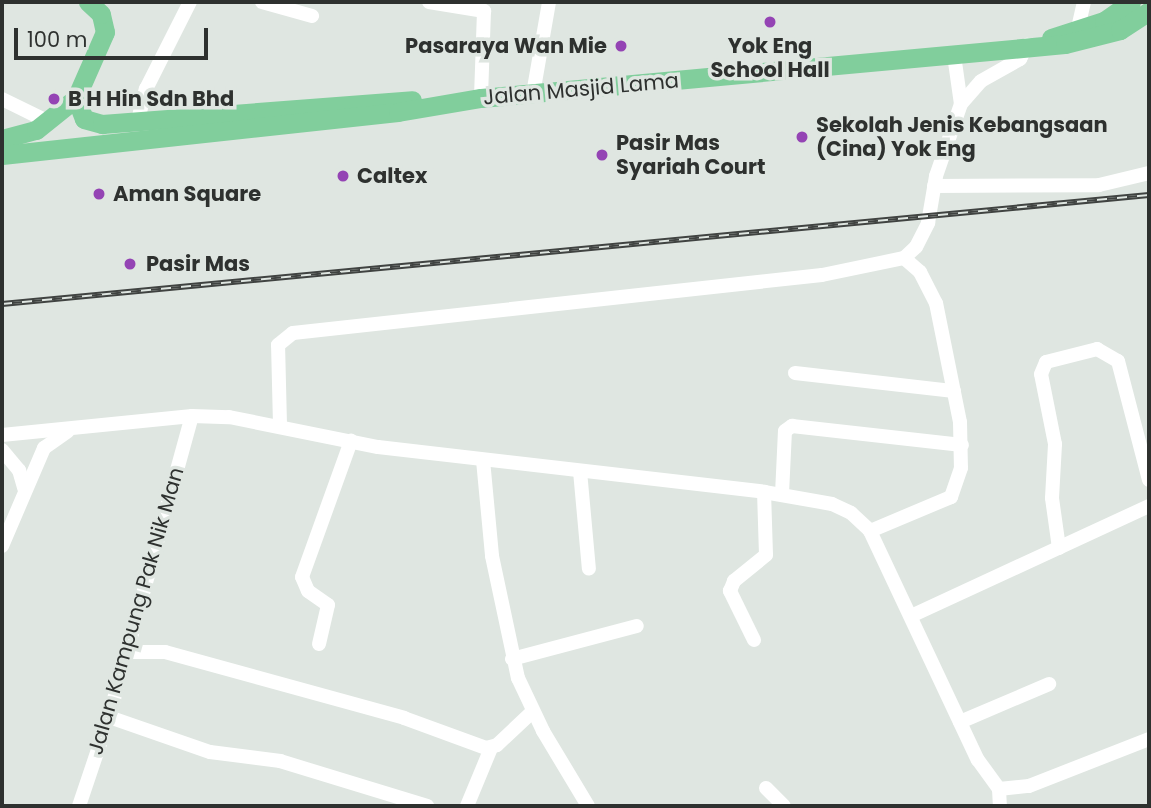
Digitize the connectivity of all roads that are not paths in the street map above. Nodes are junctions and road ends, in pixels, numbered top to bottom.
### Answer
1 (88, 2) edge
2 (190, 2) edge
3 (262, 2) edge
4 (429, 2) edge
5 (549, 2) edge
6 (1084, 2) edge
7 (1142, 13) edge
8 (312, 16) dead end
9 (1078, 28) junction
10 (1034, 44) junction
11 (954, 55) junction
12 (533, 94) junction
13 (76, 97) junction
14 (481, 98) junction
15 (2, 99) edge
16 (961, 104) junction
17 (369, 108) junction
18 (48, 122) junction
19 (137, 124) junction
20 (2, 139) edge
21 (2, 155) edge
22 (1149, 173) edge
23 (934, 186) junction
24 (904, 258) junction
25 (795, 373) dead end
26 (954, 391) junction
27 (192, 416) junction
28 (280, 425) junction
29 (76, 427) junction
30 (2, 435) edge
31 (351, 441) junction
32 (962, 445) junction
33 (2, 450) edge
34 (483, 460) junction
35 (580, 471) junction
36 (1149, 480) edge
37 (24, 488) junction
38 (764, 492) junction
39 (782, 494) junction
40 (1149, 506) edge
41 (870, 531) junction
42 (2, 546) edge
43 (1059, 548) junction
44 (589, 569) dead end
45 (911, 616) junction
46 (637, 626) dead end
47 (754, 640) dead end
48 (320, 644) dead end
49 (126, 652) junction
50 (512, 659) junction
51 (1049, 684) dead end
52 (532, 712) junction
53 (108, 718) junction
54 (960, 722) junction
55 (1149, 739) edge
56 (491, 748) junction
57 (766, 788) dead end
58 (999, 789) junction
59 (79, 806) edge
60 (427, 806) edge
61 (467, 806) edge
62 (588, 806) edge
63 (784, 806) edge
64 (1000, 806) edge

1 - 13 highway
2 - 19 street
3 - 8 street
4 - 14 street
5 - 12 street
6 - 9 street
7 - 9 highway, Jalan Masjid Lama
7 - 10 highway, Jalan Masjid Lama
9 - 10 highway, Jalan Masjid Lama
10 - 11 highway, Jalan Masjid Lama
10 - 16 street
11 - 12 highway, Jalan Masjid Lama
11 - 16 street
12 - 14 highway, Jalan Masjid Lama
13 - 18 highway
13 - 19 highway, Jalan Masjid Lama
14 - 17 highway, Jalan Masjid Lama
15 - 18 street
16 - 23 street
17 - 19 highway, Jalan Masjid Lama
17 - 21 highway, Jalan Masjid Lama
18 - 20 highway
22 - 23 street
23 - 24 street
24 - 26 street
24 - 28 street
25 - 26 street
26 - 32 street
27 - 28 street
27 - 29 street
27 - 49 street, Jalan Kampung Pak Nik Man
28 - 31 street
29 - 30 street
29 - 37 street
31 - 34 street
31 - 48 street
32 - 39 street
32 - 41 street
33 - 37 street
34 - 35 street
34 - 50 street
35 - 38 street
35 - 44 street
36 - 43 street
37 - 42 street
38 - 39 street
38 - 47 street
39 - 41 street
40 - 43 street
41 - 45 street
43 - 45 street
45 - 54 street
46 - 50 street
49 - 53 street, Jalan Kampung Pak Nik Man
49 - 56 street
50 - 52 street
51 - 54 street
52 - 56 street
52 - 62 street
53 - 59 street, Jalan Kampung Pak Nik Man
53 - 60 street
54 - 58 street
55 - 58 street
56 - 61 street
57 - 63 street
58 - 64 street

